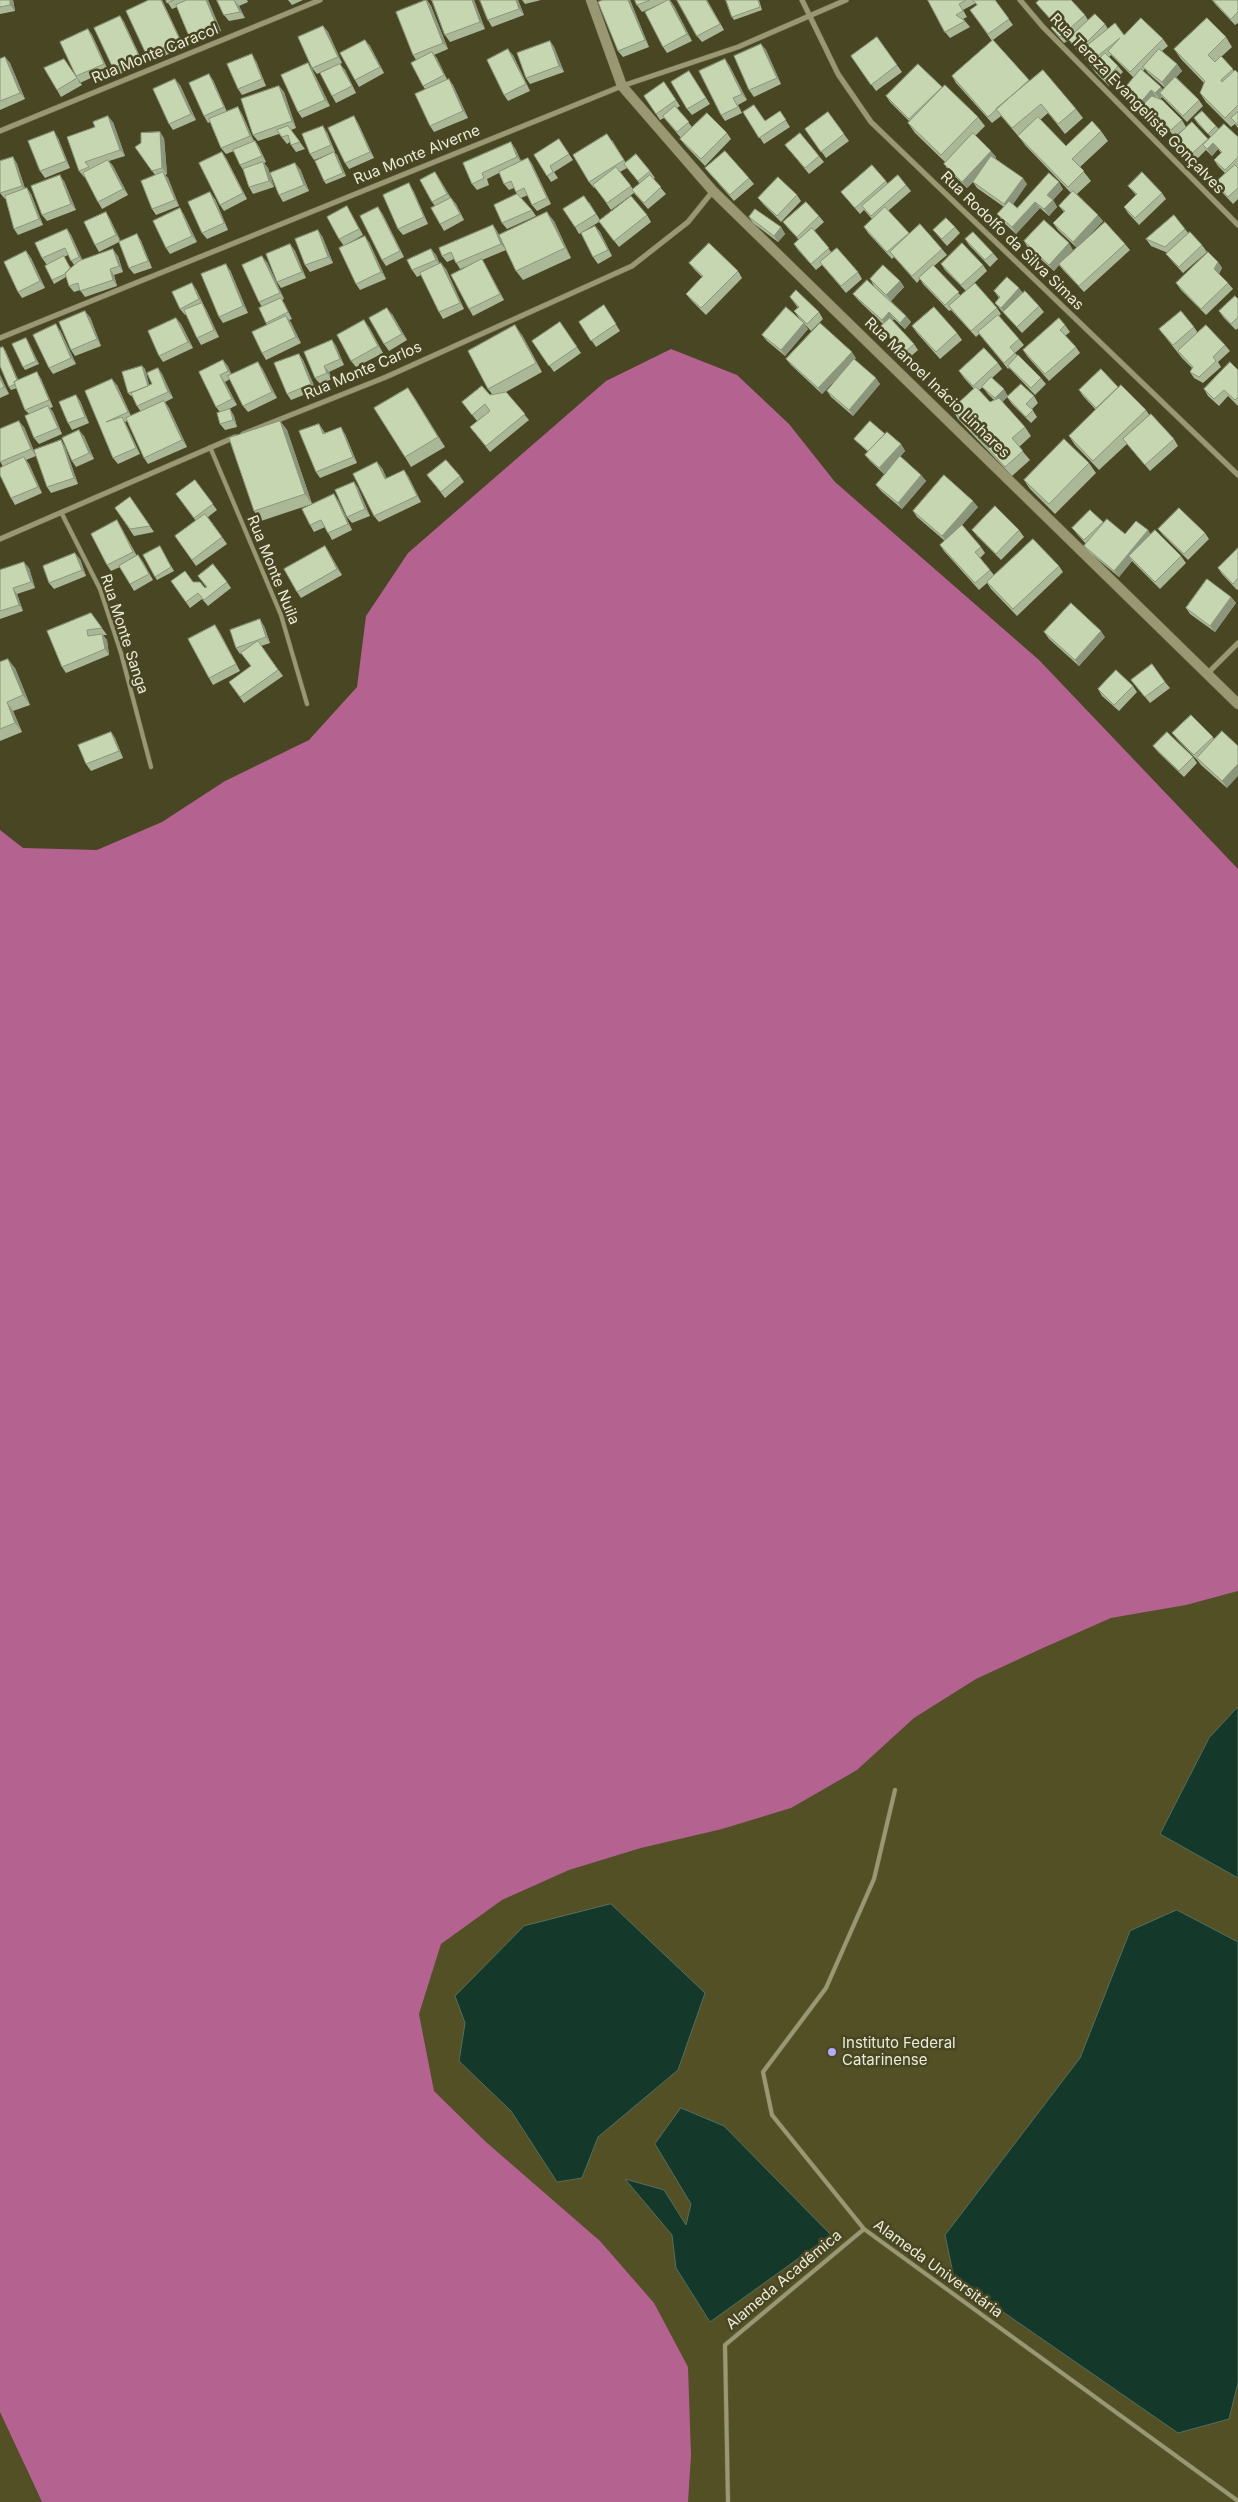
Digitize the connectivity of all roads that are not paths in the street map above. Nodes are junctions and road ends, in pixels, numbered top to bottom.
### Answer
1 (320, 0) edge
2 (591, 0) edge
3 (802, 0) edge
4 (846, 0) edge
5 (1020, 0) edge
6 (808, 17) junction
7 (622, 86) junction
8 (0, 131) edge
9 (712, 191) junction
10 (1238, 225) edge
11 (0, 338) edge
12 (210, 447) junction
13 (1238, 475) edge
14 (62, 514) junction
15 (0, 540) edge
16 (1238, 643) edge
17 (1208, 673) junction
18 (307, 704) dead end
19 (1238, 704) edge
20 (151, 767) dead end
21 (895, 1790) dead end
22 (864, 2229) junction
23 (1238, 2501) edge
24 (728, 2502) edge

1 - 8 street, Rua Monte Caracol
2 - 7 main road
3 - 6 street, Rua Rodolfo da Silva Simas
4 - 6 street, Rua Monte Alverne
5 - 10 street, Rua Tereza Evangelista Gonçalves
6 - 7 street, Rua Monte Alverne
6 - 13 street, Rua Rodolfo da Silva Simas
7 - 9 main road, Rua Manoel Inácio Linhares
7 - 11 street, Rua Monte Alverne
9 - 12 street, Rua Monte Carlos
9 - 17 main road, Rua Manoel Inácio Linhares
12 - 14 street, Rua Monte Carlos
12 - 18 lane, Rua Monte Nuila
14 - 15 street, Rua Monte Carlos
14 - 20 lane, Rua Monte Sanga
16 - 17 street
17 - 19 main road, Rua Manoel Inácio Linhares
21 - 22 lane, Alameda Universitária
22 - 23 lane, Alameda Universitária
22 - 24 lane, Alameda Acadêmica

